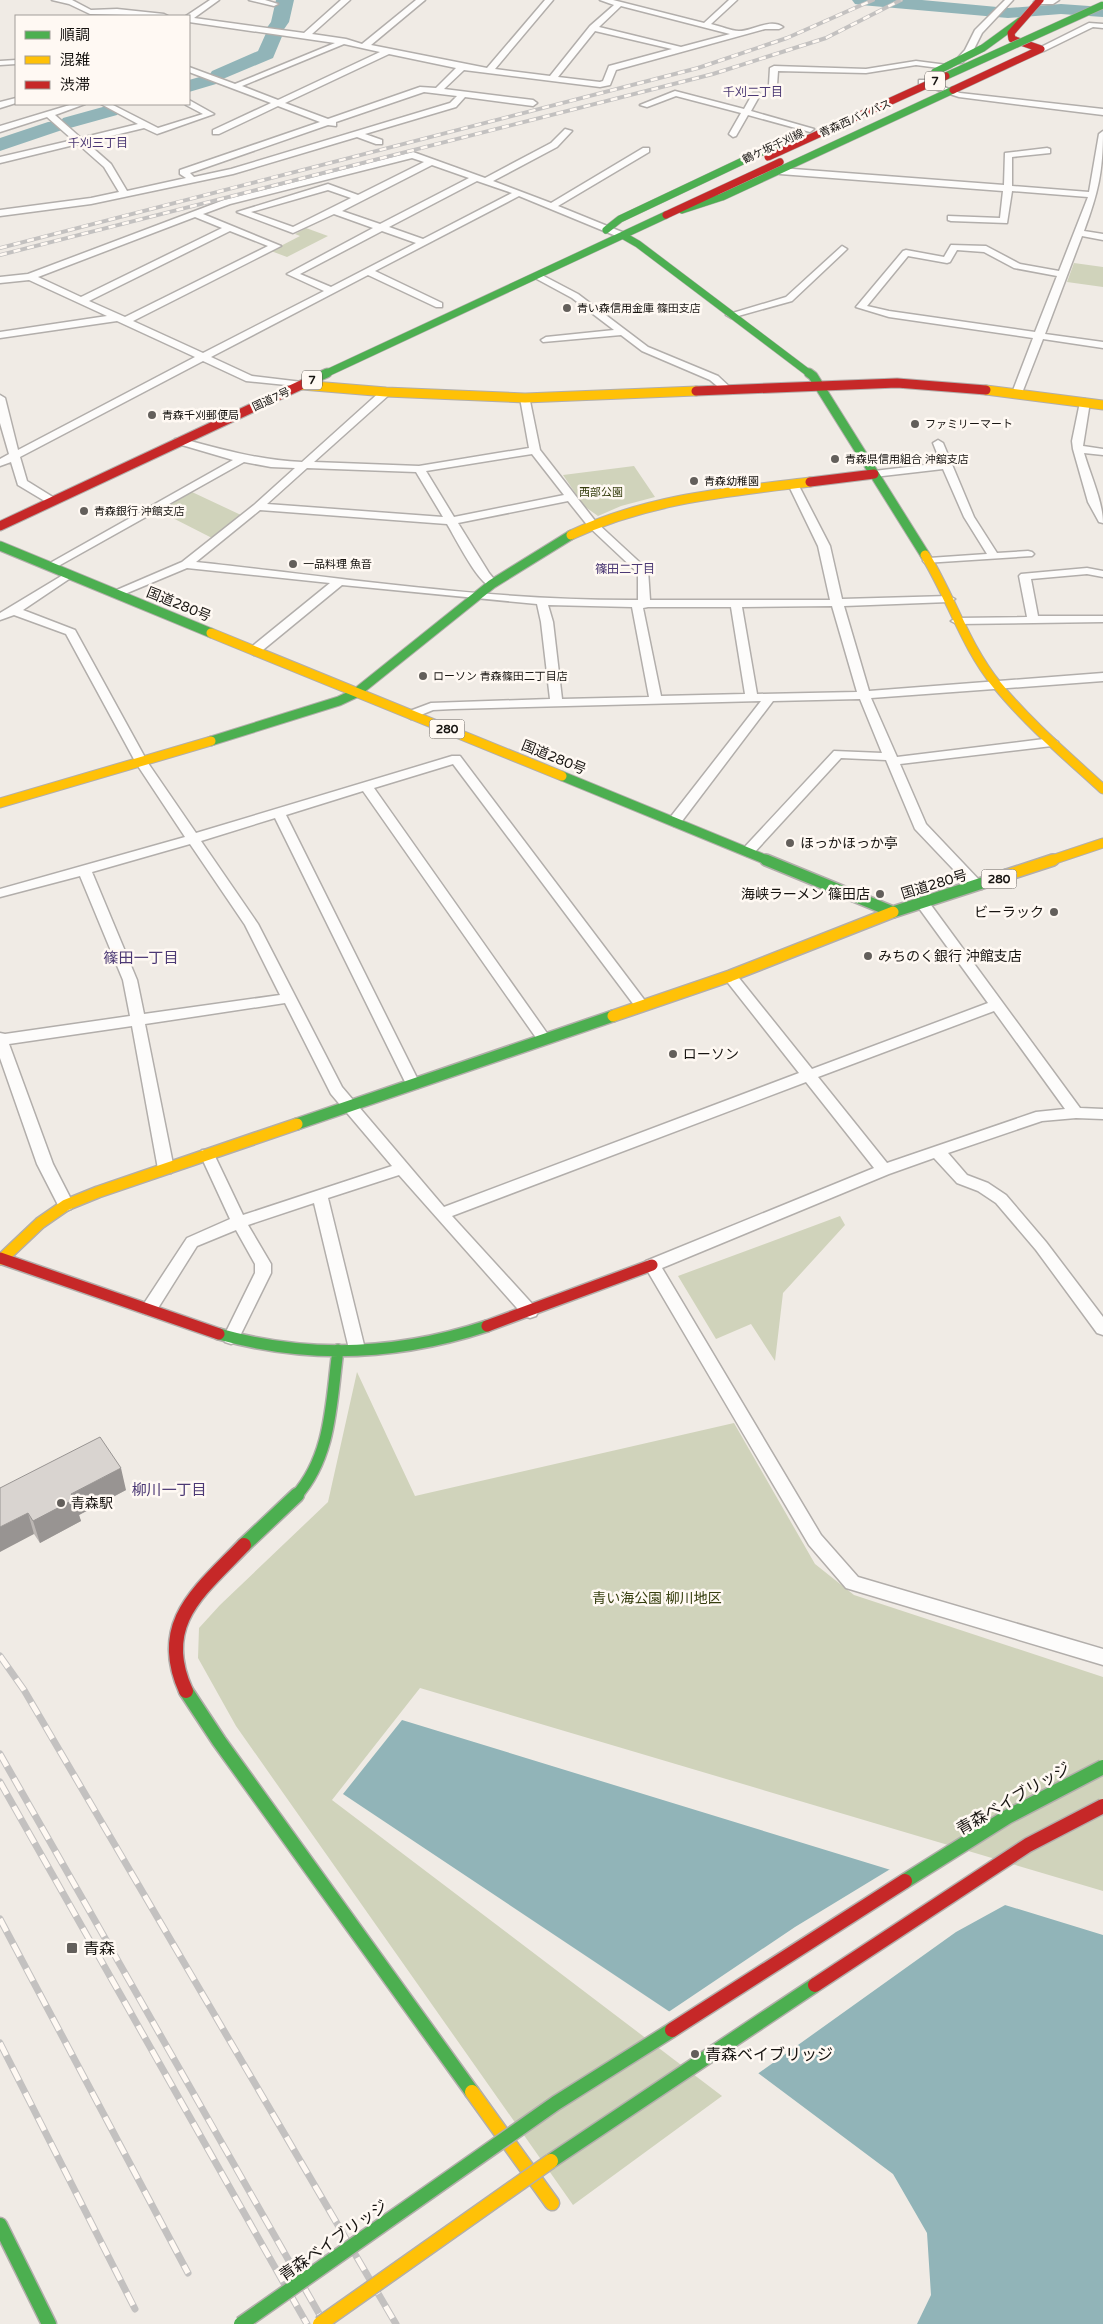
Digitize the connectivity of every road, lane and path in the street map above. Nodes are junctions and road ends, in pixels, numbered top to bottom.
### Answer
1 (56, 0) edge
2 (215, 0) edge
3 (253, 0) edge
4 (329, 0) edge
5 (421, 0) edge
6 (549, 0) edge
7 (604, 0) edge
8 (733, 0) edge
9 (1009, 0) edge
10 (1055, 0) edge
11 (1098, 0) edge
12 (73, 1) edge
13 (345, 1) edge
14 (1037, 3) edge
15 (274, 4) dead end
16 (619, 4) junction
17 (1103, 4) edge
18 (88, 14) edge
19 (125, 14) edge
20 (1103, 14) edge
21 (144, 15) edge
22 (190, 18) edge
23 (190, 19) edge
24 (1021, 20) junction
25 (1054, 20) junction
26 (705, 26) junction
27 (1103, 26) edge
28 (779, 27) dead end
29 (593, 28) junction
30 (1083, 29) junction
31 (738, 34) junction
32 (306, 35) junction
33 (1012, 38) junction
34 (346, 41) junction
35 (364, 46) junction
36 (1042, 48) junction
37 (682, 49) junction
38 (387, 52) junction
39 (960, 61) junction
40 (0, 63) edge
41 (15, 65) edge
42 (462, 67) junction
43 (947, 67) junction
44 (190, 69) edge
45 (490, 70) junction
46 (552, 79) junction
47 (918, 80) junction
48 (773, 85) dead end
49 (236, 86) junction
50 (438, 90) junction
51 (951, 92) junction
52 (463, 94) junction
53 (756, 95) dead end
54 (15, 101) edge
55 (278, 102) junction
56 (532, 103) dead end
57 (190, 104) edge
58 (644, 104) dead end
59 (0, 105) edge
60 (78, 105) edge
61 (107, 105) edge
62 (1103, 112) edge
63 (746, 113) junction
64 (49, 114) junction
65 (329, 122) junction
66 (145, 125) junction
67 (338, 126) dead end
68 (0, 129) edge
69 (810, 129) junction
70 (348, 130) dead end
71 (216, 132) dead end
72 (568, 132) dead end
73 (357, 133) junction
74 (734, 134) dead end
75 (1103, 134) edge
76 (80, 140) junction
77 (379, 142) dead end
78 (646, 150) dead end
79 (1048, 151) dead end
80 (0, 160) edge
81 (431, 162) junction
82 (780, 166) junction
83 (192, 179) junction
84 (1099, 179) edge
85 (480, 180) junction
86 (1008, 188) junction
87 (518, 193) junction
88 (124, 194) junction
89 (1093, 195) junction
90 (359, 198) junction
91 (552, 206) junction
92 (334, 211) junction
93 (0, 213) edge
94 (197, 214) junction
95 (951, 218) dead end
96 (381, 227) junction
97 (229, 228) junction
98 (606, 230) junction
99 (1078, 233) junction
100 (624, 236) junction
101 (1103, 237) edge
102 (588, 238) dead end
103 (425, 243) junction
104 (842, 249) dead end
105 (369, 272) junction
106 (1063, 274) junction
107 (538, 276) junction
108 (30, 278) junction
109 (0, 280) edge
110 (333, 291) junction
111 (81, 301) junction
112 (444, 304) joint
113 (422, 313) dead end
114 (732, 315) junction
115 (121, 320) junction
116 (623, 332) junction
117 (0, 335) edge
118 (1038, 336) junction
119 (546, 340) dead end
120 (1103, 345) edge
121 (206, 358) junction
122 (296, 371) dead end
123 (272, 382) junction
124 (302, 385) junction
125 (820, 385) junction
126 (727, 388) junction
127 (250, 392) dead end
128 (386, 392) junction
129 (1017, 393) junction
130 (0, 398) edge
131 (525, 398) junction
132 (1085, 402) junction
133 (1103, 405) edge
134 (3, 428) edge
135 (179, 441) junction
136 (938, 443) dead end
137 (1078, 449) junction
138 (536, 450) junction
139 (1103, 452) edge
140 (14, 456) junction
141 (242, 459) junction
142 (0, 463) edge
143 (306, 465) junction
144 (947, 465) junction
145 (419, 469) junction
146 (874, 474) junction
147 (1088, 481) junction
148 (1103, 482) edge
149 (52, 483) dead end
150 (793, 484) junction
151 (30, 493) junction
152 (571, 497) junction
153 (52, 501) junction
154 (258, 507) junction
155 (1103, 520) edge
156 (451, 521) junction
157 (592, 524) junction
158 (0, 526) edge
159 (0, 546) edge
160 (1028, 554) dead end
161 (994, 555) junction
162 (930, 561) junction
163 (186, 564) junction
164 (49, 567) junction
165 (1103, 574) edge
166 (68, 575) junction
167 (340, 581) junction
168 (492, 584) junction
169 (116, 594) junction
170 (476, 596) junction
171 (950, 599) junction
172 (542, 602) junction
173 (837, 603) junction
174 (736, 604) junction
175 (641, 605) junction
176 (14, 611) junction
177 (0, 617) edge
178 (1033, 619) junction
179 (1103, 619) edge
180 (957, 621) junction
181 (254, 651) junction
182 (1103, 677) edge
183 (996, 684) junction
184 (356, 693) junction
185 (864, 695) junction
186 (751, 697) junction
187 (770, 697) junction
188 (655, 699) junction
189 (556, 702) junction
190 (411, 715) junction
191 (472, 739) junction
192 (1052, 742) junction
193 (456, 759) junction
194 (892, 759) junction
195 (142, 763) junction
196 (366, 786) junction
197 (1103, 789) edge
198 (0, 803) edge
199 (280, 813) junction
200 (674, 822) junction
201 (193, 839) junction
202 (1103, 843) edge
203 (747, 852) junction
204 (86, 871) junction
205 (977, 886) junction
206 (0, 892) edge
207 (924, 904) junction
208 (893, 912) junction
209 (730, 976) junction
210 (288, 998) junction
211 (996, 1005) junction
212 (642, 1006) junction
213 (137, 1022) junction
214 (0, 1039) edge
215 (544, 1039) junction
216 (808, 1076) junction
217 (413, 1084) junction
218 (348, 1106) junction
219 (1076, 1113) junction
220 (1103, 1114) edge
221 (937, 1151) junction
222 (207, 1154) junction
223 (403, 1168) junction
224 (166, 1169) junction
225 (884, 1170) junction
226 (320, 1195) junction
227 (66, 1205) junction
228 (440, 1214) junction
229 (238, 1222) junction
230 (1, 1258) edge
231 (652, 1265) junction
232 (150, 1310) junction
233 (530, 1312) junction
234 (1103, 1329) edge
235 (231, 1338) junction
236 (357, 1349) junction
237 (338, 1350) junction
238 (1103, 1657) edge
239 (1103, 1766) edge
240 (1103, 1806) edge
241 (552, 2203) dead end
242 (0, 2225) edge
243 (49, 2324) edge
244 (241, 2324) edge
245 (320, 2324) edge

1 - 12 street
2 - 22 street
3 - 15 street
4 - 13 street
5 - 35 street
6 - 45 street
7 - 16 street
8 - 26 street
9 - 39 street
10 - 14 street
11 - 25 street
12 - 18 street
13 - 32 street
14 - 24 main road, 鶴ケ坂千刈線
16 - 26 street
16 - 29 street
17 - 98 main road, 青森西バイパス / 7, bridge
18 - 19 street
19 - 21 street
20 - 82 main road, 青森西バイパス / 7
23 - 32 street
24 - 33 main road, 鶴ケ坂千刈線
24 - 39 main road, 鶴ケ坂千刈線
25 - 30 street
25 - 33 street
26 - 31 street
27 - 30 street
28 - 31 street
29 - 37 street
29 - 46 street
30 - 36 street
31 - 37 street
32 - 34 street
33 - 36 main road
33 - 39 street
34 - 35 street
34 - 49 street
35 - 38 street
36 - 51 main road, 鶴ケ坂千刈線
37 - 46 street
38 - 42 street
38 - 55 street
39 - 43 main road, 鶴ケ坂千刈線
40 - 41 street
42 - 45 street
42 - 50 street
43 - 47 main road, 鶴ケ坂千刈線
43 - 48 street
44 - 49 street
45 - 46 street
47 - 51 street
47 - 69 main road, 鶴ケ坂千刈線
49 - 55 street
50 - 52 street
50 - 65 street
51 - 62 street
51 - 82 main road, 鶴ケ坂千刈線
52 - 56 street
52 - 73 street
53 - 63 street
54 - 59 street
55 - 65 street
55 - 71 street
57 - 66 street
58 - 63 street
60 - 64 street
61 - 66 street
63 - 69 street
63 - 74 street
64 - 68 street
64 - 76 street
65 - 67 street
65 - 83 street
66 - 76 street
69 - 98 main road, 鶴ケ坂千刈線
70 - 73 street
72 - 85 street
73 - 77 street
73 - 83 street
75 - 84 street
76 - 80 street
76 - 88 street
78 - 91 street
79 - 86 street
81 - 85 street
81 - 90 street
81 - 94 street
82 - 86 street
82 - 100 main road, 青森西バイパス / 7
83 - 88 street
84 - 89 street
85 - 87 street
85 - 96 street
86 - 89 street
86 - 95 street
87 - 91 street
87 - 103 street
88 - 93 street
89 - 99 street
90 - 92 street
90 - 92 street
91 - 98 street
92 - 96 street
94 - 97 street
94 - 108 street
96 - 103 street
96 - 110 street
97 - 111 street
97 - 115 street
98 - 100 street
98 - 102 main road, 7
99 - 101 street
99 - 106 street
100 - 107 main road, 国道7号 / 7
100 - 114 main road
103 - 105 street
104 - 114 street
105 - 110 street
105 - 112 street
106 - 118 street
106 - 118 street
107 - 116 street
107 - 124 main road, 国道7号 / 7
108 - 109 street
108 - 111 street
110 - 121 street
111 - 115 street
112 - 113 main road
114 - 125 main road
115 - 117 street
115 - 121 street
116 - 119 street
116 - 126 street
118 - 120 street
118 - 129 street
121 - 123 street
121 - 140 street
122 - 123 main road, 国道7号 / 7
123 - 124 street
123 - 127 main road, 国道7号 / 7
124 - 128 main road
124 - 135 main road, 国道7号 / 7
125 - 126 main road
125 - 129 main road
125 - 146 main road
126 - 131 main road
128 - 131 main road
128 - 143 street
129 - 132 main road
130 - 134 street
131 - 138 street
132 - 133 main road
132 - 137 street
134 - 140 street
135 - 141 street
135 - 153 main road, 国道7号 / 7
136 - 144 street
137 - 139 street
137 - 147 street
138 - 145 street
138 - 152 street
140 - 142 street
140 - 151 street
141 - 143 street
141 - 164 street
143 - 145 street
143 - 154 street
144 - 146 street
144 - 161 street
145 - 156 street
146 - 150 main road
146 - 162 main road
147 - 148 street
147 - 155 street
149 - 151 main road
150 - 157 main road
150 - 173 street
151 - 153 street
152 - 156 street
152 - 157 street
153 - 158 main road, 国道7号 / 7
154 - 156 street
154 - 163 street
156 - 168 street
157 - 168 main road
157 - 175 street
159 - 164 main road, 国道280号 / 280
160 - 161 street
161 - 162 street
162 - 171 main road
163 - 167 street
163 - 169 street
164 - 166 main road, 国道280号 / 280
165 - 178 street
166 - 169 main road, 国道280号 / 280
166 - 176 street
167 - 170 street
167 - 181 street
168 - 170 main road
169 - 181 main road, 国道280号 / 280
170 - 172 street
170 - 184 main road
171 - 173 street
171 - 180 main road
172 - 175 street
172 - 189 street
173 - 174 street
173 - 185 street
174 - 175 street
174 - 186 street
175 - 188 street
176 - 177 street
176 - 195 street
178 - 179 street
178 - 180 street
180 - 183 main road
181 - 184 main road, 国道280号 / 280
182 - 183 street
183 - 185 street
183 - 192 main road
184 - 190 main road, 国道280号 / 280
184 - 195 main road
185 - 187 street
185 - 194 street
186 - 187 street
186 - 188 street
187 - 200 street
188 - 189 street
189 - 190 street
190 - 191 main road, 国道280号 / 280
191 - 193 street
191 - 200 main road, 国道280号 / 280
192 - 194 street
192 - 197 main road
193 - 196 street
193 - 212 street
194 - 203 street
194 - 205 street
195 - 198 main road
195 - 201 street
196 - 199 street
196 - 215 street
199 - 201 street
199 - 217 street
200 - 203 main road, 国道280号 / 280
201 - 204 street
201 - 210 street
202 - 205 main road, 国道280号 / 280
203 - 208 main road, 国道280号 / 280
204 - 206 street
204 - 213 street
205 - 207 main road, 国道280号 / 280
207 - 208 main road, 国道280号 / 280
207 - 211 street
208 - 209 main road
209 - 212 main road
209 - 216 street
210 - 213 street
210 - 218 street
211 - 216 street
211 - 219 street
212 - 215 main road
213 - 214 street
213 - 224 street
214 - 227 street
215 - 217 main road
216 - 225 street
216 - 228 street
217 - 218 main road
218 - 222 main road
218 - 223 street
219 - 220 street
219 - 221 street
221 - 225 street
221 - 234 street
222 - 224 main road
222 - 229 street
223 - 226 street
223 - 228 street
224 - 227 main road
225 - 231 street
226 - 229 street
226 - 236 street
227 - 230 main road
228 - 233 street
229 - 232 street
229 - 235 street
230 - 232 main road
231 - 233 main road
231 - 238 street
232 - 235 main road
233 - 236 main road
235 - 237 main road
236 - 237 main road
237 - 241 main road
239 - 244 main road, 青森ベイブリッジ, bridge
240 - 245 main road, bridge
242 - 243 main road

